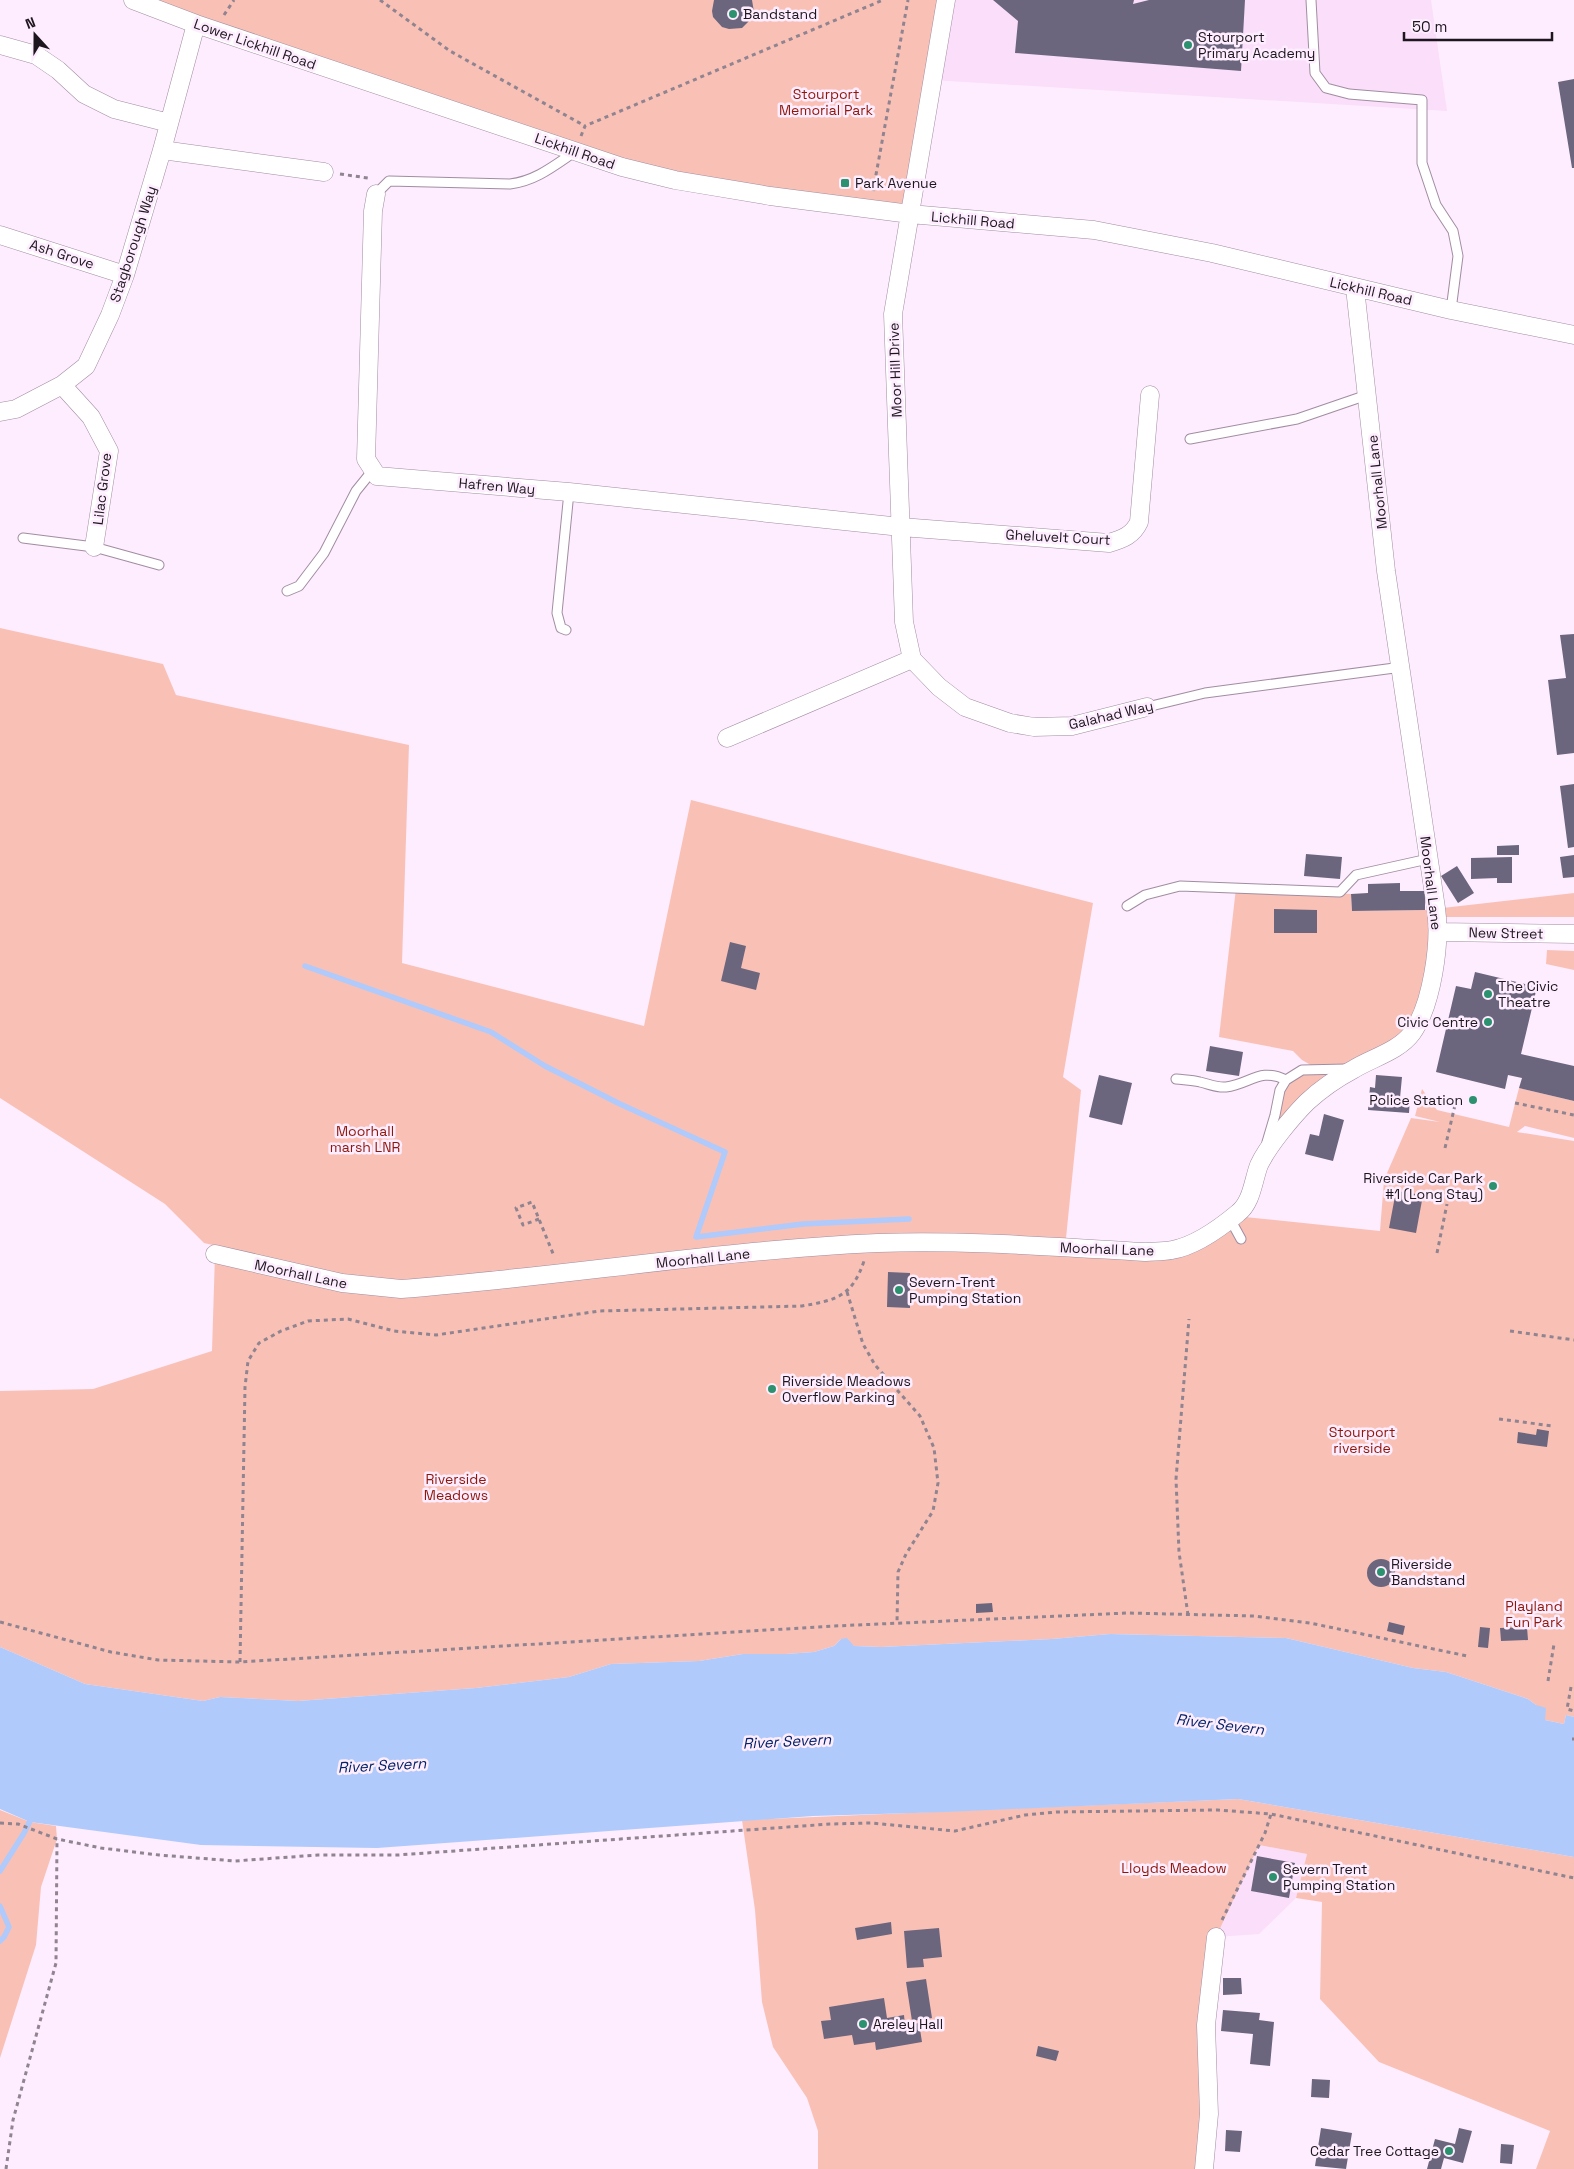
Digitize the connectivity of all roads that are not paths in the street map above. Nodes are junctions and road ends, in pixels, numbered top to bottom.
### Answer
1 (133, 0) edge
2 (946, 0) edge
3 (1312, 0) edge
4 (196, 24) junction
5 (0, 46) edge
6 (377, 85) joint
7 (169, 123) junction
8 (162, 150) junction
9 (576, 151) junction
10 (324, 172) road end
11 (376, 194) joint
12 (910, 214) junction
13 (0, 234) edge
14 (125, 275) junction
15 (1355, 288) junction
16 (1451, 310) junction
17 (1574, 335) edge
18 (62, 385) junction
19 (1150, 395) dead end
20 (1367, 395) junction
21 (0, 412) edge
22 (1190, 439) dead end
23 (373, 470) junction
24 (569, 492) junction
25 (901, 527) junction
26 (23, 538) dead end
27 (94, 547) junction
28 (159, 565) dead end
29 (287, 591) dead end
30 (566, 630) dead end
31 (912, 659) junction
32 (1402, 668) junction
33 (1147, 707) joint
34 (726, 738) dead end
35 (1428, 859) junction
36 (1127, 906) dead end
37 (1438, 932) junction
38 (1574, 934) edge
39 (1353, 1069) junction
40 (1176, 1079) dead end
41 (1286, 1080) junction
42 (1260, 1164) junction
43 (1230, 1219) junction
44 (1241, 1239) dead end
45 (215, 1254) dead end
46 (1216, 1937) road end
47 (1204, 2169) edge

1 - 4 street, Lower Lickhill Road
2 - 12 street
3 - 16 lane
4 - 6 street, Lower Lickhill Road
4 - 7 street, Stagborough Way
5 - 7 street
6 - 9 street, Lickhill Road
7 - 8 street, Stagborough Way
8 - 10 street
8 - 14 street, Stagborough Way
9 - 11 lane
9 - 12 street, Lickhill Road
11 - 23 street
12 - 15 street, Lickhill Road
12 - 25 street, Moor Hill Drive
13 - 14 street, Ash Grove
14 - 18 street, Stagborough Way
15 - 16 street, Lickhill Road
15 - 20 street, Moorhall Lane
16 - 17 street, Lickhill Road
18 - 21 street, Stagborough Way
18 - 27 street, Lilac Grove
19 - 25 street, Gheluvelt Court
20 - 22 lane
20 - 32 street, Moorhall Lane
23 - 24 street, Hafren Way
23 - 29 lane
24 - 25 street, Hafren Way
24 - 30 lane
25 - 31 street
26 - 27 lane
27 - 28 lane
31 - 33 street, Galahad Way
31 - 34 street
32 - 33 lane, Galahad Way
32 - 35 street, Moorhall Lane
35 - 36 lane
35 - 37 street, Moorhall Lane
37 - 38 street, New Street
37 - 39 street, Moorhall Lane
39 - 41 lane
39 - 42 street, Moorhall Lane
40 - 41 lane
41 - 42 lane
42 - 43 street, Moorhall Lane
43 - 44 lane
43 - 45 street, Moorhall Lane
46 - 47 street

